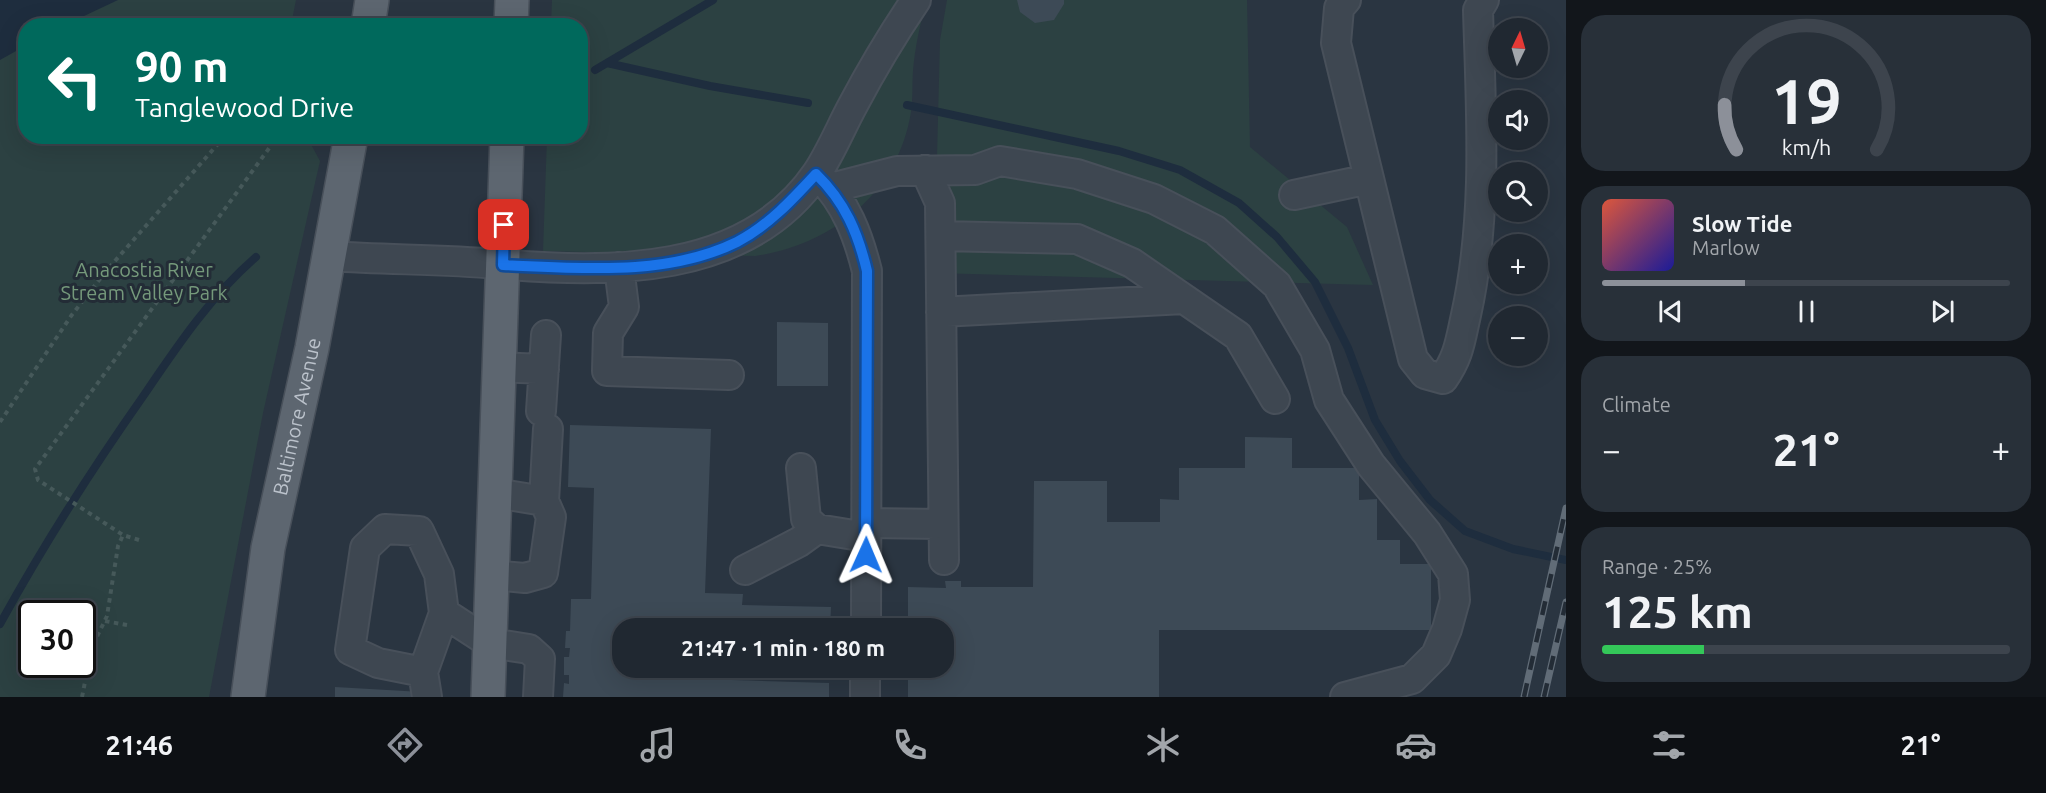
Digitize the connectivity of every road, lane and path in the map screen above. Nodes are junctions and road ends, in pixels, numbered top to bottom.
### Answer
1 (372, 0) edge
2 (512, 0) edge
3 (916, 0) edge
4 (1346, 0) edge
5 (1484, 0) edge
6 (369, 18) edge
7 (511, 18) edge
8 (218, 144) edge
9 (272, 144) edge
10 (350, 144) edge
11 (507, 144) edge
12 (925, 170) junction
13 (1369, 179) junction
14 (824, 181) junction
15 (1294, 195) dead end
16 (940, 236) junction
17 (330, 256) junction
18 (503, 265) junction
19 (619, 267) junction
20 (1184, 299) junction
21 (941, 312) junction
22 (546, 335) dead end
23 (500, 367) junction
24 (544, 369) junction
25 (729, 375) dead end
26 (1275, 399) dead end
27 (0, 422) edge
28 (801, 468) dead end
29 (495, 493) junction
30 (544, 501) junction
31 (944, 524) junction
32 (817, 529) junction
33 (866, 530) junction
34 (123, 535) junction
35 (140, 540) dead end
36 (944, 560) dead end
37 (745, 570) dead end
38 (492, 575) junction
39 (444, 613) junction
40 (866, 618) edge
41 (105, 621) junction
42 (127, 625) dead end
43 (490, 643) junction
44 (866, 678) edge
45 (425, 684) edge
46 (82, 697) edge
47 (248, 697) edge
48 (488, 697) edge
49 (538, 697) edge
50 (865, 697) edge
51 (1345, 697) edge

1 - 6 main road
2 - 7 main road
3 - 14 street
4 - 13 street
5 - 13 street
8 - 27 path
9 - 34 path
10 - 17 main road, Baltimore Avenue
11 - 18 main road
12 - 14 street
12 - 16 street
12 - 51 street
13 - 15 street
14 - 19 street
14 - 33 street
16 - 20 street
16 - 21 street
17 - 18 street
17 - 47 main road, Baltimore Avenue
18 - 19 street
18 - 23 main road
19 - 25 street
20 - 21 street
20 - 26 street
21 - 31 street
22 - 24 street
23 - 24 street
23 - 29 main road
24 - 30 street
28 - 32 street
29 - 30 street
29 - 38 main road
30 - 38 street
31 - 33 street
31 - 36 street
32 - 33 street
32 - 37 street
33 - 40 street
34 - 35 path
34 - 41 path
38 - 43 main road
39 - 43 street
39 - 45 street
39 - 45 street
41 - 42 path
41 - 46 path
43 - 48 main road
43 - 49 street
44 - 50 street

